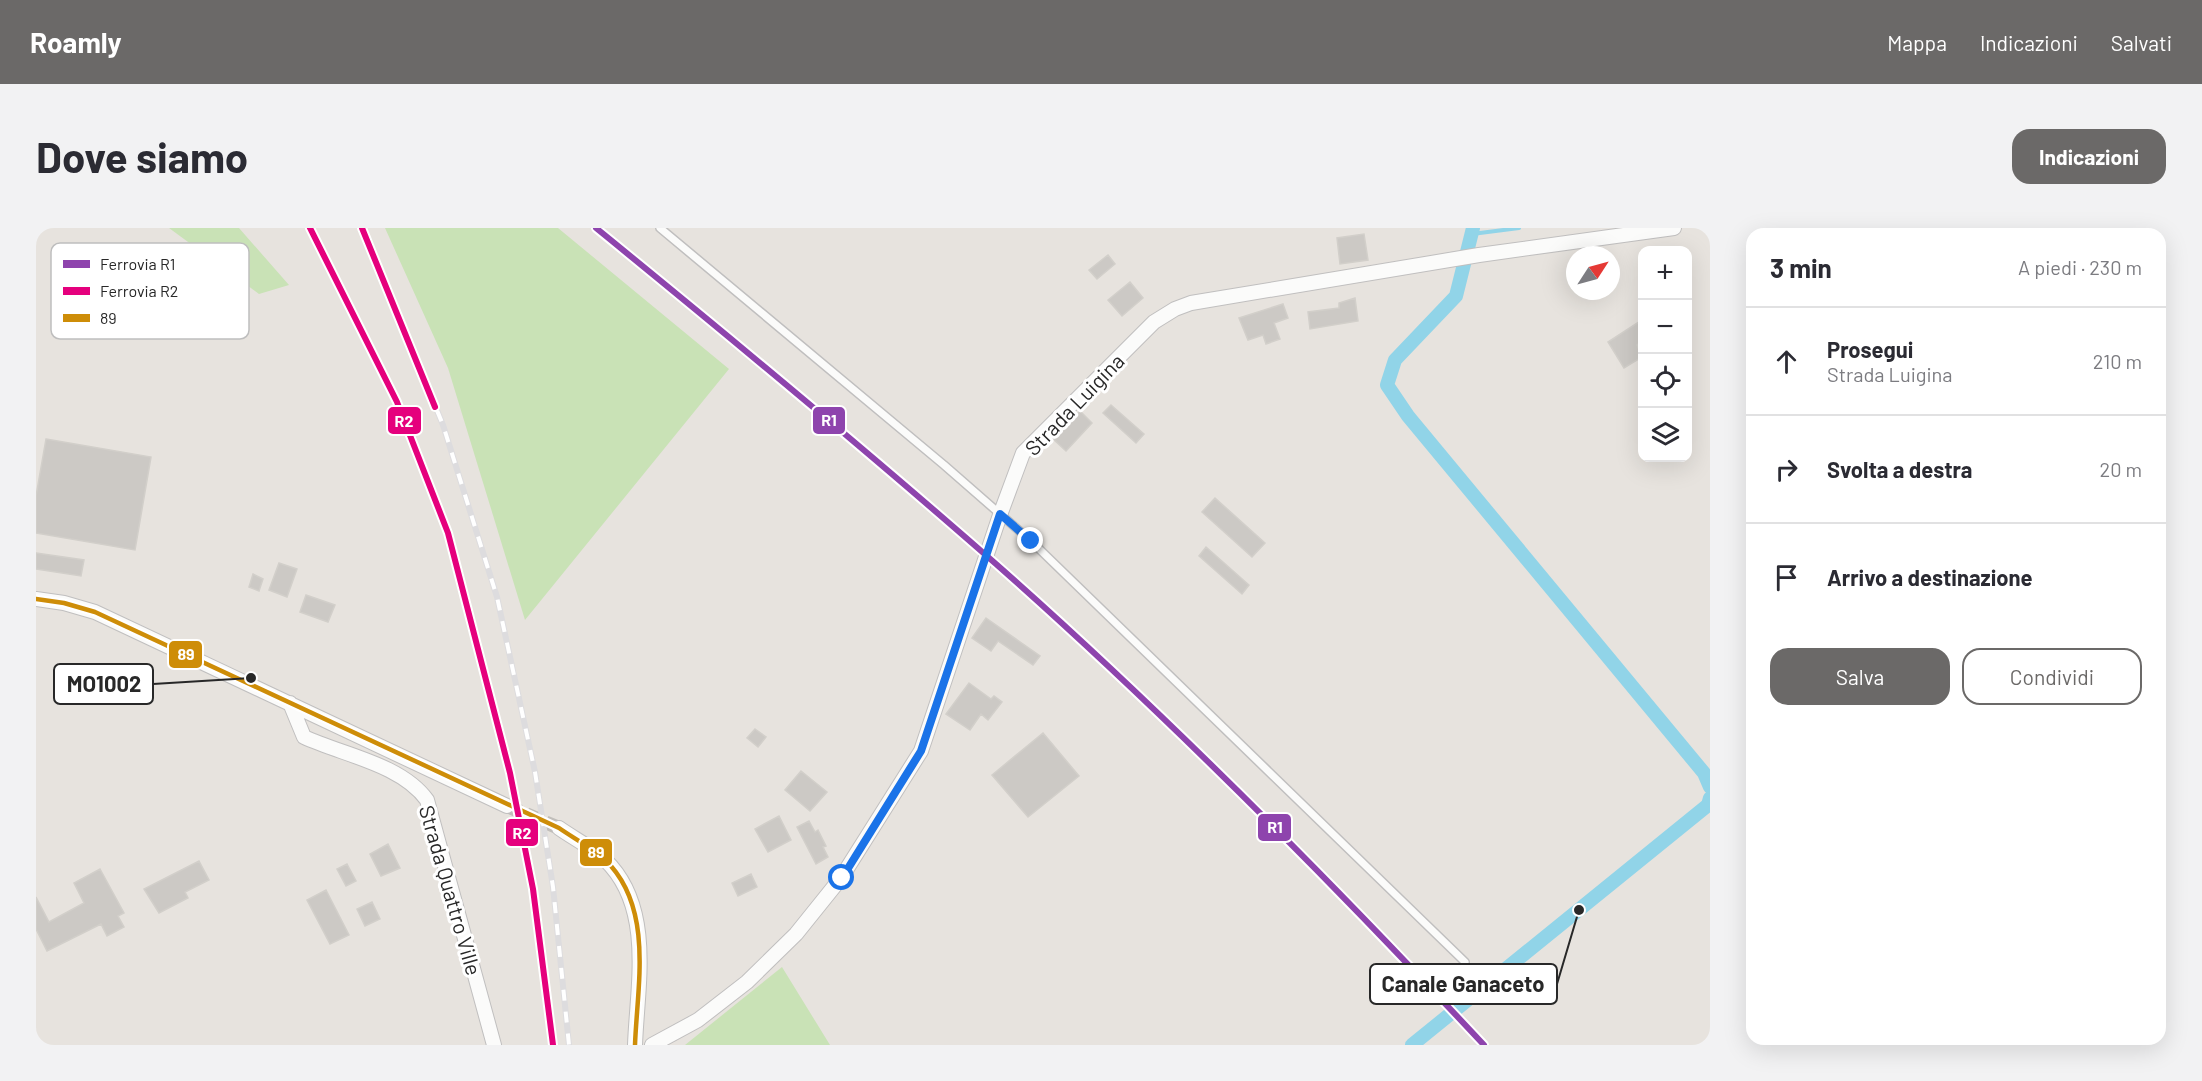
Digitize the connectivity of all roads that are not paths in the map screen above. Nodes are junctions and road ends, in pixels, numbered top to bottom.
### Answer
1 (660, 228) edge
2 (1674, 228) edge
3 (1000, 514) junction
4 (36, 599) edge
5 (290, 703) junction
6 (507, 806) tunnel mouth
7 (559, 828) tunnel mouth
8 (1465, 962) dead end
9 (495, 1045) edge
10 (635, 1045) edge
11 (652, 1045) edge

1 - 3 lane
2 - 3 street, Strada Luigina
3 - 8 lane
3 - 11 street, Strada Luigina
4 - 5 street, Strada Quattro Ville
5 - 6 street, Strada Quattro Ville
5 - 9 street, Strada Quattro Ville
7 - 10 street

